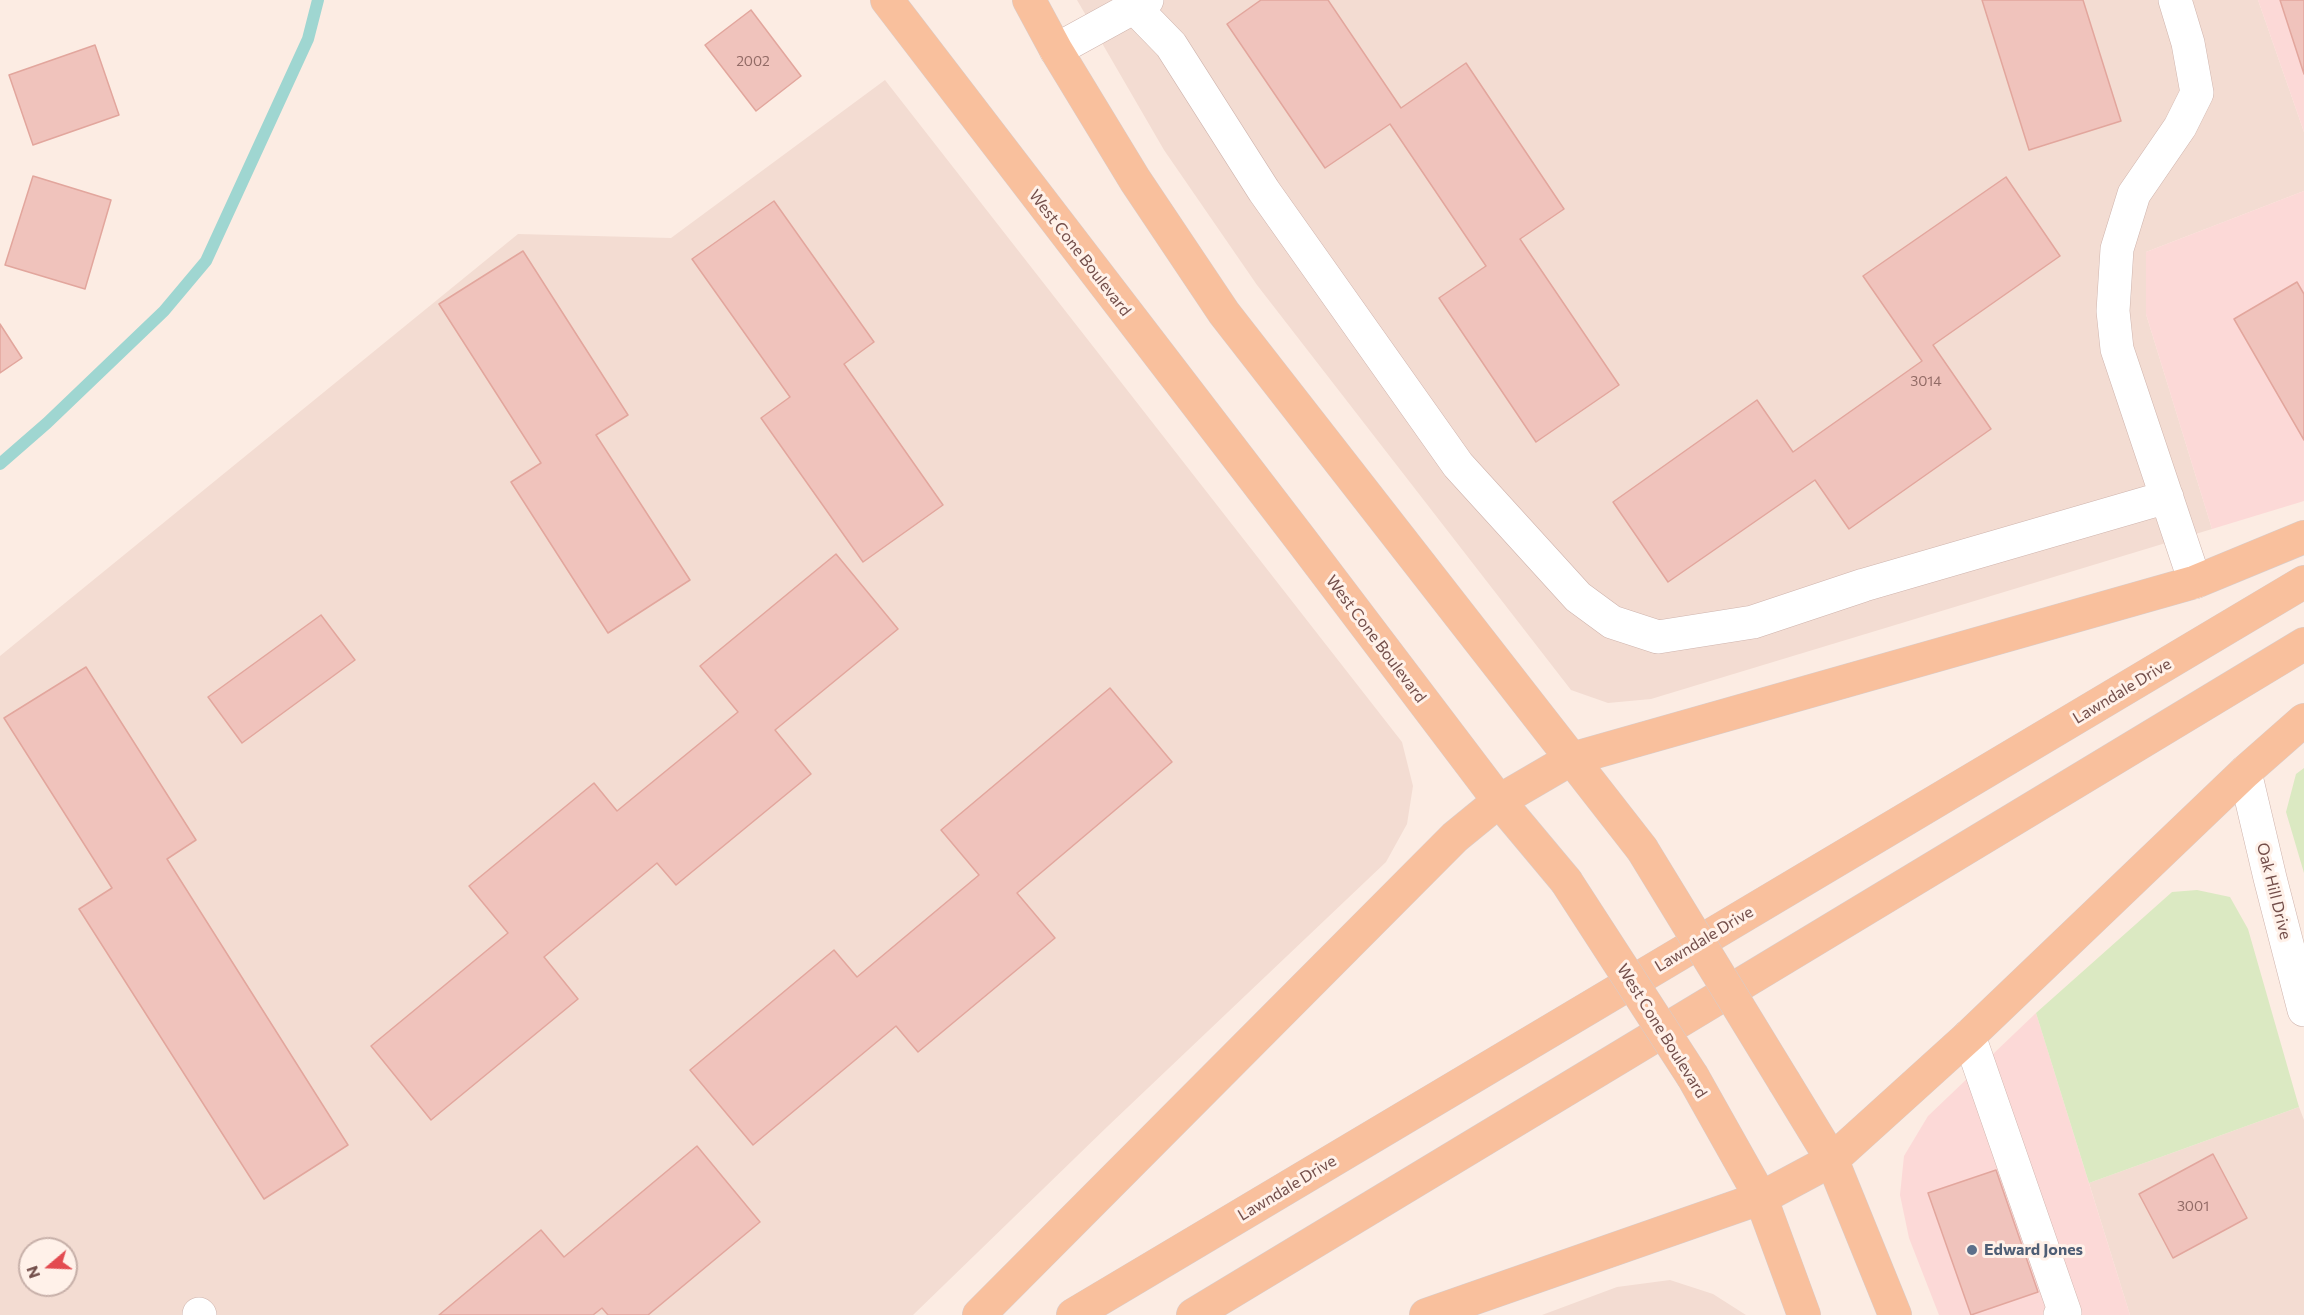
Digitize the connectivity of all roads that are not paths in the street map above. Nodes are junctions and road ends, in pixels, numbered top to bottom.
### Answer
1 (887, 0) edge
2 (1029, 0) edge
3 (2175, 0) edge
4 (1141, 4) edge
5 (1056, 50) junction
6 (2167, 497) junction
7 (2304, 537) edge
8 (2195, 582) junction
9 (2304, 582) edge
10 (2304, 644) edge
11 (2304, 720) edge
12 (1571, 759) junction
13 (2245, 772) junction
14 (1499, 801) junction
15 (2304, 1010) edge
16 (1969, 1036) junction
17 (1832, 1160) junction
18 (1761, 1198) junction
19 (979, 1315) edge
20 (1073, 1315) edge
21 (1193, 1315) edge
22 (1426, 1315) edge
23 (1804, 1315) edge
24 (1895, 1315) edge
25 (2060, 1315) edge

1 - 14 main road, West Cone Boulevard
2 - 5 main road
3 - 6 street
4 - 5 street
4 - 6 street
5 - 12 main road
6 - 8 street
7 - 8 main road
8 - 12 main road
9 - 20 main road, Lawndale Drive
10 - 21 main road
11 - 13 main road
12 - 14 main road
12 - 17 main road, bridge
13 - 15 street, Oak Hill Drive
13 - 16 main road
14 - 18 main road, West Cone Boulevard, bridge
14 - 19 main road
16 - 17 main road
16 - 25 street
17 - 18 main road
17 - 24 main road
18 - 22 main road
18 - 23 main road, West Cone Boulevard

